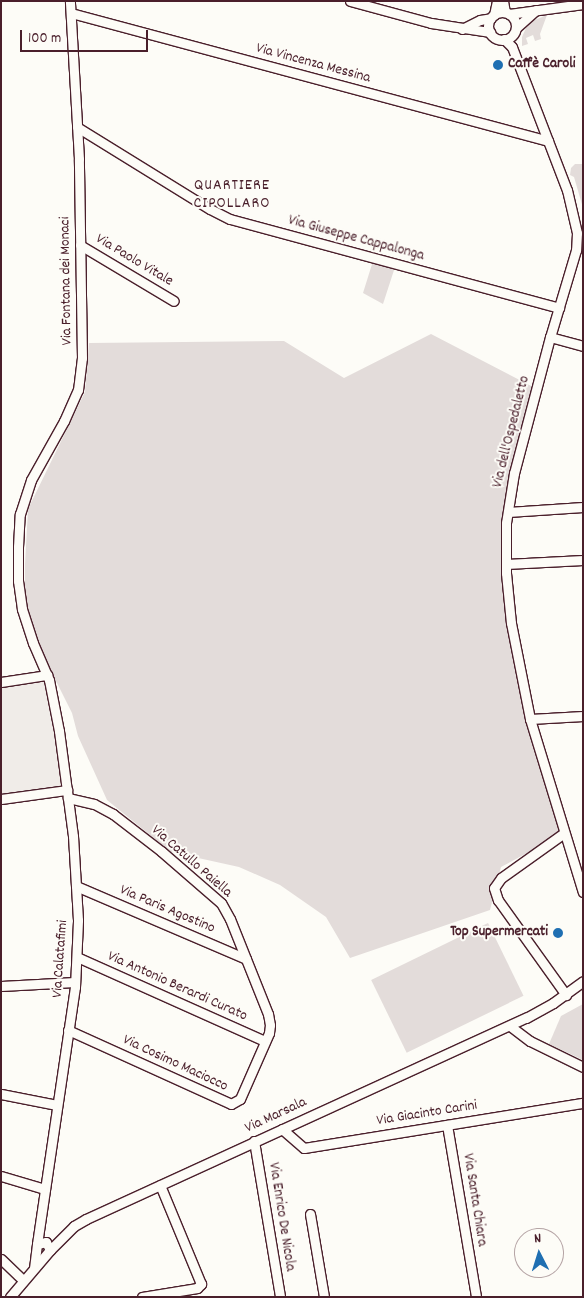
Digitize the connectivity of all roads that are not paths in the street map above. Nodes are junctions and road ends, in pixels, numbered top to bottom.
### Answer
1 (70, 1) edge
2 (350, 1) edge
3 (497, 1) edge
4 (503, 1) edge
5 (583, 4) edge
6 (536, 10) junction
7 (71, 13) junction
8 (507, 13) junction
9 (492, 16) junction
10 (462, 30) junction
11 (515, 30) junction
12 (490, 32) junction
13 (504, 39) junction
14 (512, 47) junction
15 (77, 127) junction
16 (548, 141) junction
17 (80, 245) junction
18 (174, 301) dead end
19 (560, 308) junction
20 (550, 337) junction
21 (583, 346) edge
22 (583, 507) edge
23 (508, 512) junction
24 (18, 547) joint
25 (583, 560) edge
26 (506, 564) junction
27 (47, 675) junction
28 (1, 682) edge
29 (583, 716) edge
30 (530, 718) junction
31 (68, 794) junction
32 (1, 799) edge
33 (564, 833) junction
34 (76, 886) junction
35 (583, 892) edge
36 (77, 957) junction
37 (246, 959) junction
38 (583, 981) edge
39 (75, 982) junction
40 (1, 986) edge
41 (566, 994) junction
42 (510, 1026) junction
43 (68, 1030) junction
44 (265, 1041) junction
45 (583, 1067) edge
46 (1, 1094) edge
47 (583, 1103) edge
48 (56, 1105) junction
49 (447, 1125) junction
50 (282, 1128) junction
51 (254, 1141) junction
52 (1, 1176) edge
53 (160, 1186) junction
54 (45, 1189) junction
55 (310, 1214) dead end
56 (44, 1246) junction
57 (1, 1259) edge
58 (34, 1268) junction
59 (24, 1280) junction
60 (10, 1297) edge
61 (142, 1297) edge
62 (280, 1297) edge
63 (324, 1297) edge
64 (476, 1297) edge

1 - 7 street, Via Fontana dei Monaci
2 - 10 street
3 - 9 street
4 - 8 street
5 - 6 street
6 - 8 street
6 - 11 street
7 - 15 street, Via Fontana dei Monaci
7 - 16 street, Via Vincenza Messina
8 - 9 street
8 - 11 street
9 - 10 street
9 - 12 street
10 - 12 street
11 - 13 street
11 - 14 street, Via dell'Ospedaletto
12 - 13 street
13 - 14 street, Via dell'Ospedaletto
14 - 16 street, Via dell'Ospedaletto
15 - 17 street, Via Fontana dei Monaci
15 - 19 street, Via Giuseppe Cappalonga
16 - 19 street, Via dell'Ospedaletto
17 - 18 street, Via Paolo Vitale
17 - 24 street, Via Fontana dei Monaci
19 - 20 street, Via dell'Ospedaletto
20 - 21 street
20 - 23 street, Via dell'Ospedaletto
22 - 23 street
23 - 26 street, Via dell'Ospedaletto
24 - 27 street, Via Calatafimi
25 - 26 street
26 - 30 street, Via dell'Ospedaletto
27 - 28 street
27 - 31 street, Via Calatafimi
29 - 30 street
30 - 33 street, Via dell'Ospedaletto
31 - 32 street, Via Catullo Paiella
31 - 34 street, Via Calatafimi
31 - 37 street, Via Catullo Paiella
33 - 35 street, Via dell'Ospedaletto
33 - 41 street
34 - 36 street, Via Calatafimi
34 - 37 street, Via Paris Agostino
36 - 39 street, Via Calatafimi
36 - 44 street, Via Antonio Berardi Curato
37 - 44 street, Via Catullo Paiella
38 - 41 street
39 - 40 street
39 - 43 street, Via Calatafimi
41 - 42 street
42 - 45 street
42 - 50 street, Via Marsala
43 - 44 street, Via Cosimo Maciocco
43 - 48 street, Via Calatafimi
46 - 48 street
47 - 49 street, Via Giacinto Carini
48 - 54 street, Via Calatafimi
49 - 50 street, Via Giacinto Carini
49 - 64 street, Via Santa Chiara
50 - 51 street, Via Marsala
51 - 53 street, Via Marsala
51 - 62 street, Via Enrico De Nicola
52 - 54 street
53 - 56 street, Via Marsala
53 - 61 street
54 - 56 street, Via Calatafimi
55 - 63 street
56 - 58 street, Via Calatafimi
56 - 58 street
57 - 59 street
58 - 59 street
59 - 60 street

